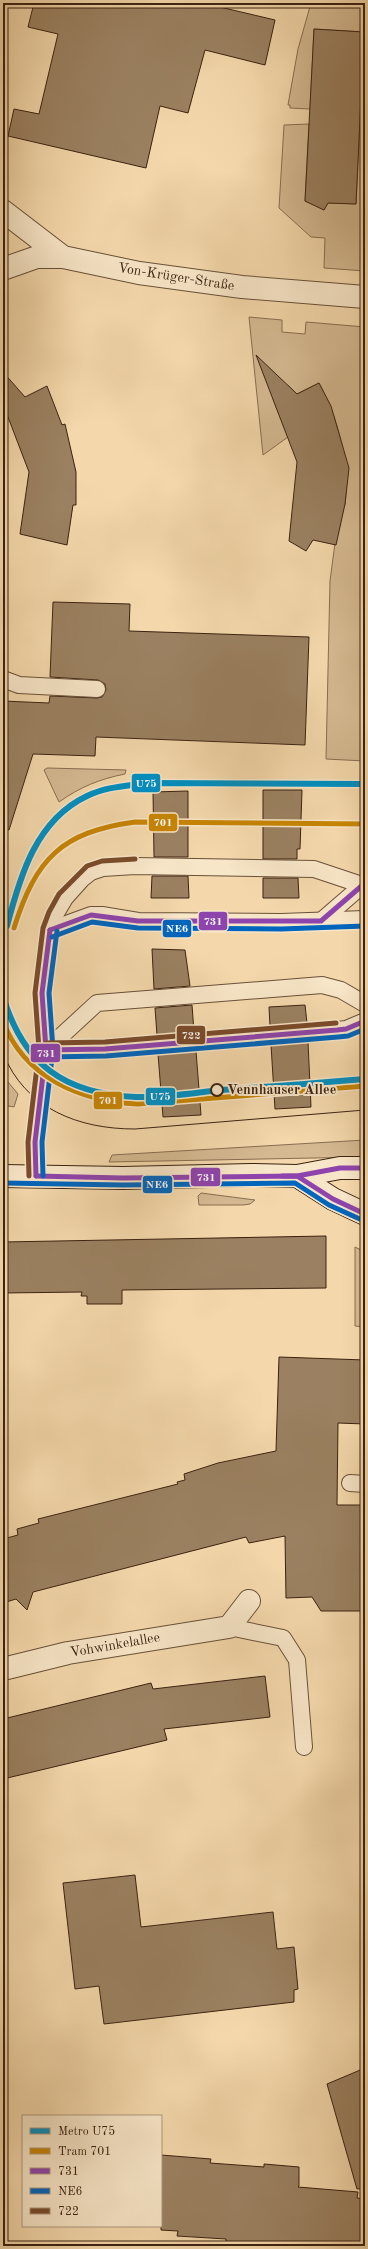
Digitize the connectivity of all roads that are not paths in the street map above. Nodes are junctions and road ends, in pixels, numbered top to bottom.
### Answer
1 (3, 211) edge
2 (63, 257) junction
3 (3, 269) edge
4 (365, 297) edge
5 (3, 679) edge
6 (97, 690) dead end
7 (364, 886) edge
8 (365, 919) edge
9 (321, 920) junction
10 (50, 930) junction
11 (365, 1004) edge
12 (365, 1021) edge
13 (46, 1050) junction
14 (365, 1168) edge
15 (3, 1176) edge
16 (36, 1176) junction
17 (297, 1176) junction
18 (365, 1214) edge
19 (249, 1601) dead end
20 (229, 1626) junction
21 (3, 1669) edge
22 (304, 1747) dead end

1 - 2 street, Von-Krüger-Straße
2 - 3 street
2 - 4 street, Von-Krüger-Straße
5 - 6 lane
7 - 9 lane
7 - 10 lane
8 - 9 lane
9 - 10 lane
10 - 13 lane
11 - 13 lane
12 - 13 lane
13 - 16 lane
14 - 17 street
15 - 16 street
16 - 17 street
17 - 18 street
19 - 20 street
20 - 21 street, Vohwinkelallee
20 - 22 lane, Vohwinkelallee

